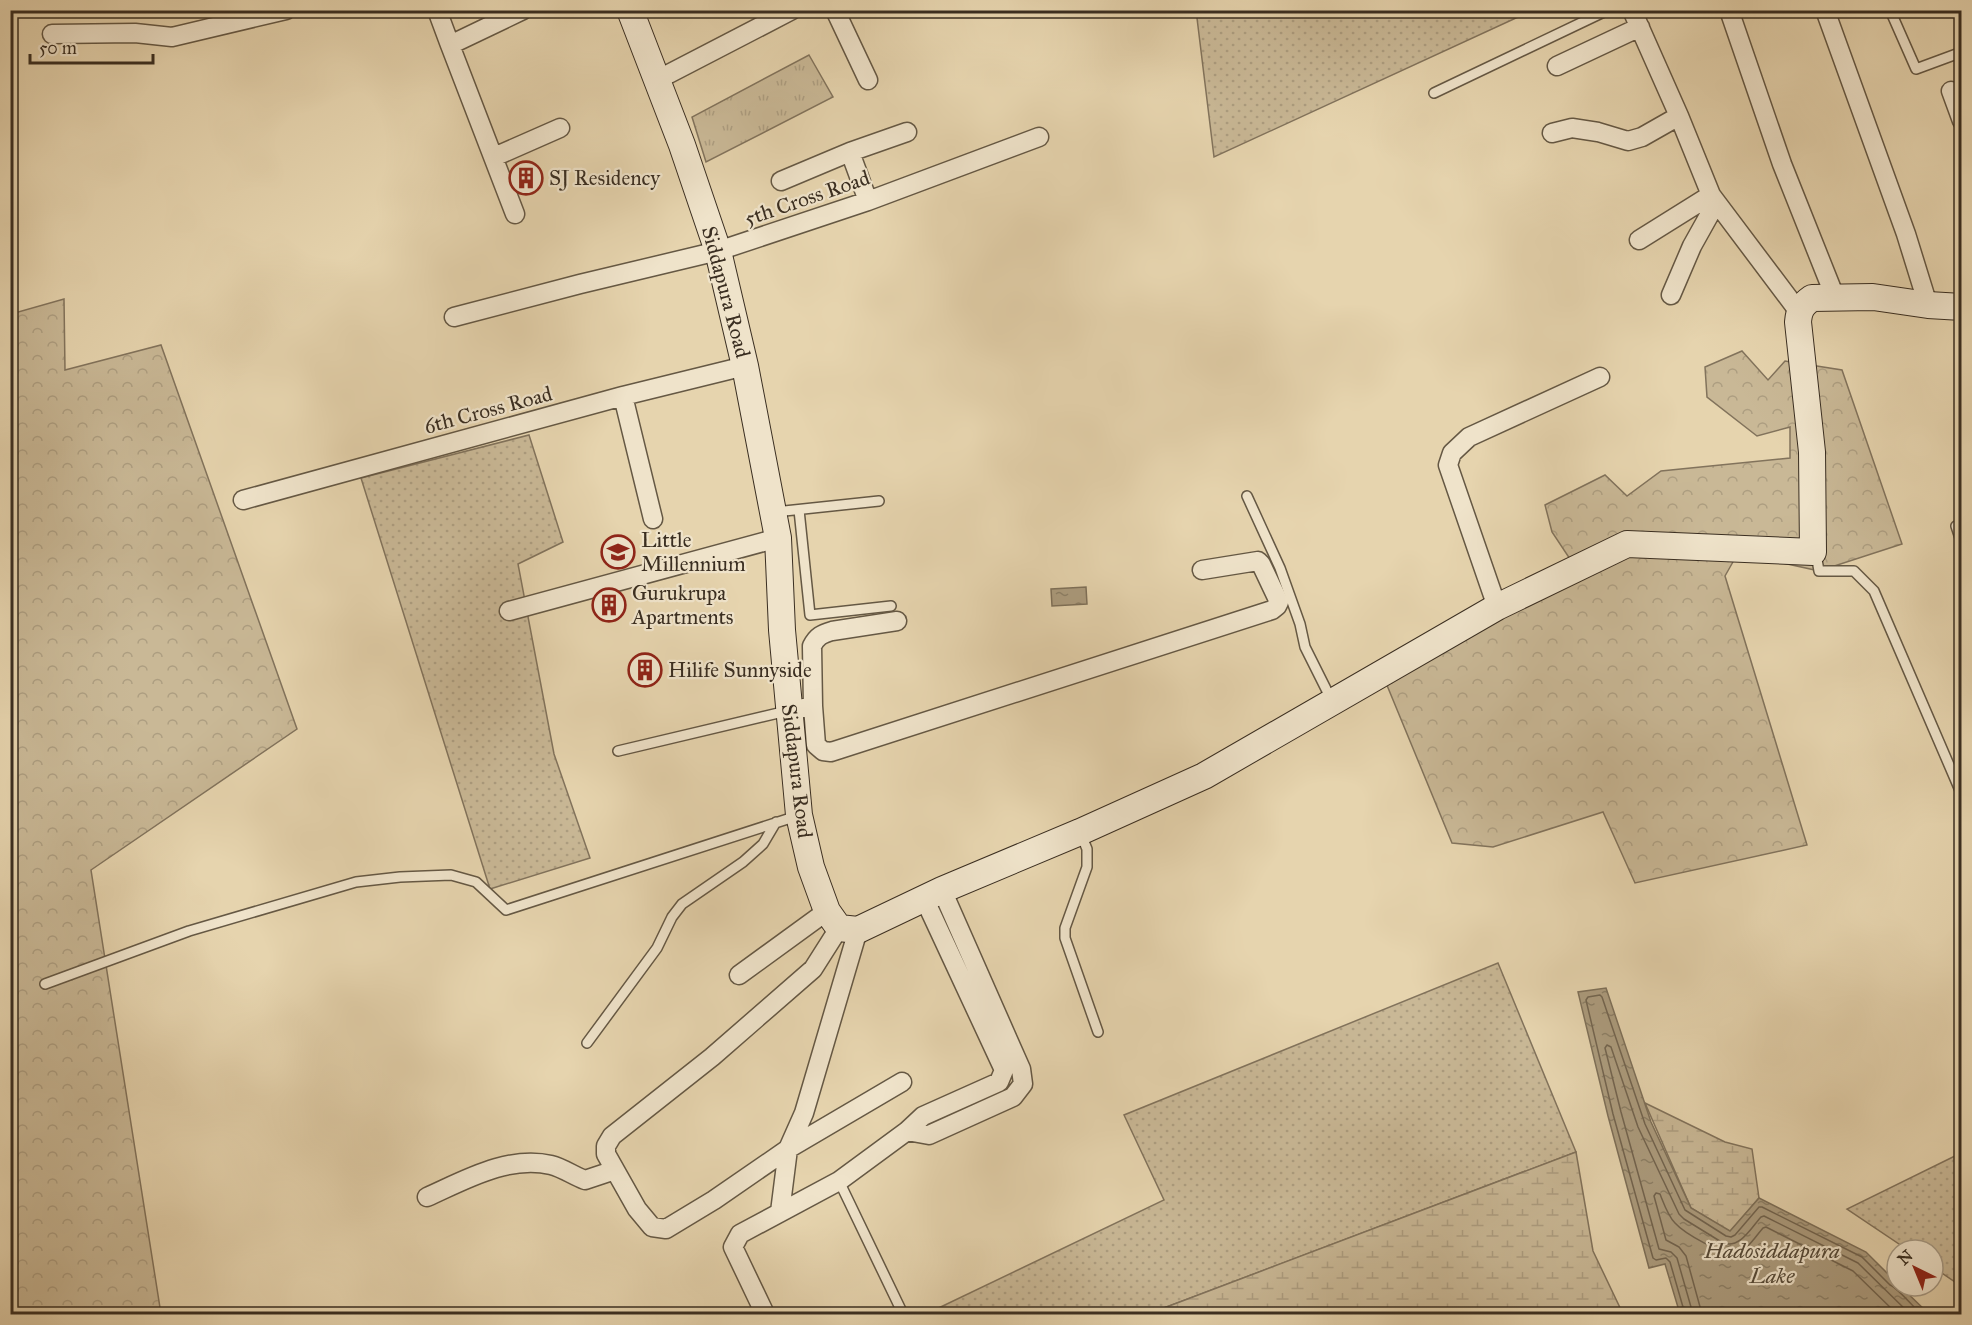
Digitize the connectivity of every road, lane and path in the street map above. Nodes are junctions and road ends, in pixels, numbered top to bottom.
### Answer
1 (286, 10) edge
2 (437, 10) edge
3 (524, 10) edge
4 (630, 10) edge
5 (792, 10) edge
6 (835, 10) edge
7 (1608, 10) edge
8 (1632, 10) edge
9 (1728, 10) edge
10 (1825, 10) edge
11 (1890, 10) edge
12 (1640, 27) junction
13 (52, 34) dead end
14 (450, 45) junction
15 (1962, 52) edge
16 (1557, 66) dead end
17 (868, 80) dead end
18 (657, 81) junction
19 (1951, 91) dead end
20 (1434, 93) dead end
21 (1679, 116) junction
22 (1962, 121) edge
23 (560, 128) dead end
24 (907, 132) dead end
25 (1552, 133) dead end
26 (1039, 137) dead end
27 (850, 152) junction
28 (494, 157) junction
29 (781, 181) dead end
30 (1714, 199) junction
31 (868, 201) junction
32 (515, 214) dead end
33 (1639, 240) dead end
34 (718, 251) junction
35 (1671, 295) dead end
36 (1835, 297) junction
37 (1928, 305) junction
38 (1962, 307) edge
39 (1798, 312) junction
40 (454, 317) dead end
41 (745, 366) junction
42 (1600, 377) dead end
43 (623, 396) junction
44 (1247, 496) dead end
45 (243, 500) dead end
46 (879, 501) dead end
47 (799, 510) junction
48 (773, 512) junction
49 (653, 519) dead end
50 (1962, 524) edge
51 (778, 538) junction
52 (1962, 544) edge
53 (1813, 549) junction
54 (1202, 570) dead end
55 (1497, 607) junction
56 (509, 611) dead end
57 (894, 613) joint
58 (1333, 703) junction
59 (801, 708) junction
60 (618, 751) dead end
61 (1962, 795) edge
62 (788, 819) junction
63 (1080, 832) junction
64 (933, 894) junction
65 (841, 923) junction
66 (740, 975) dead end
67 (45, 984) dead end
68 (1098, 1032) dead end
69 (587, 1043) dead end
70 (902, 1082) dead end
71 (789, 1149) junction
72 (615, 1170) junction
73 (839, 1181) junction
74 (427, 1197) dead end
75 (780, 1212) junction
76 (765, 1314) edge
77 (903, 1314) edge

1 - 13 street
2 - 14 street
3 - 14 street
4 - 18 street, Siddapura Road
5 - 18 street
6 - 17 street
7 - 20 lane
8 - 12 street
9 - 36 street
10 - 37 street
11 - 15 lane
12 - 16 street
12 - 21 street
14 - 28 street
18 - 34 street, Siddapura Road
19 - 22 street
21 - 25 street
21 - 30 street
23 - 28 street
24 - 27 street
26 - 31 street, 5th Cross Road
27 - 29 street
27 - 31 street
28 - 32 street
30 - 33 street
30 - 35 street
30 - 39 street
31 - 34 street, 5th Cross Road
34 - 40 street, 5th Cross Road
34 - 41 street, Siddapura Road
36 - 37 street
36 - 39 street
37 - 38 street
39 - 53 street
41 - 43 street, 6th Cross Road
41 - 48 street, Siddapura Road
42 - 55 street
43 - 45 street, 6th Cross Road
43 - 49 street
44 - 58 lane
46 - 47 lane
47 - 48 lane
47 - 57 lane
48 - 51 street, Siddapura Road
50 - 52 lane
51 - 56 street
51 - 59 street, Siddapura Road
53 - 55 street
53 - 61 lane
54 - 59 street
55 - 58 street
57 - 59 street
58 - 63 street
59 - 60 lane
59 - 62 street, Siddapura Road
62 - 65 street, Siddapura Road
62 - 67 lane
62 - 69 lane
63 - 64 street
63 - 68 lane
64 - 65 street
64 - 73 street
65 - 66 street
65 - 71 street
65 - 72 street
70 - 71 street
71 - 72 street
71 - 75 street
72 - 74 street
73 - 75 street
73 - 77 lane
75 - 76 street

